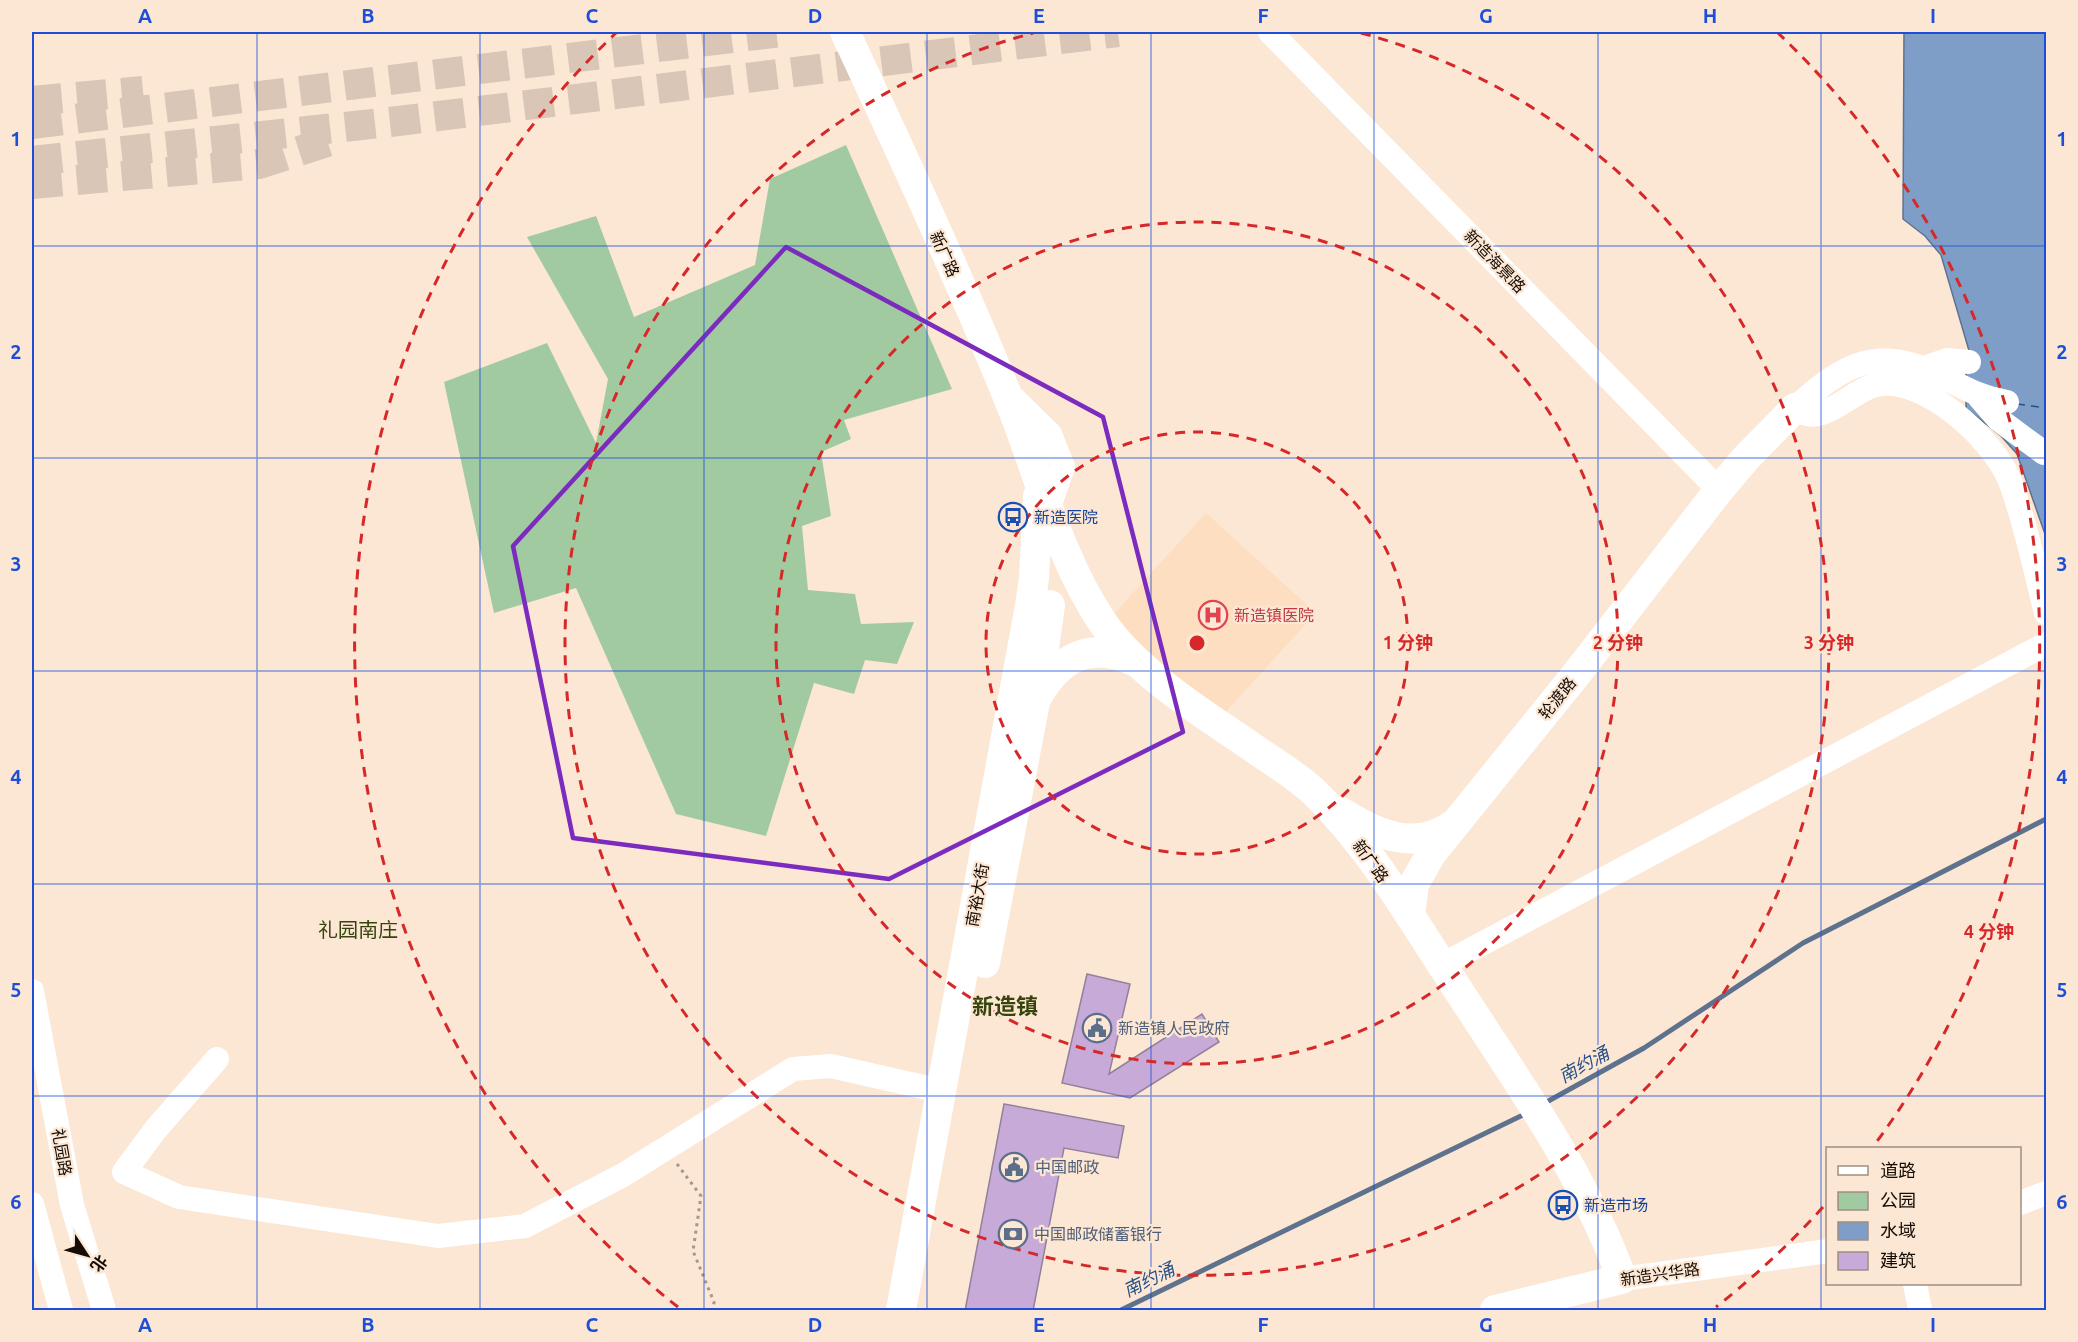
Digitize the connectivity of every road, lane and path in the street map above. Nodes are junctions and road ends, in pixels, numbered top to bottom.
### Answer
1 (845, 32) edge
2 (1270, 32) edge
3 (1969, 362) dead end
4 (1924, 369) junction
5 (1005, 390) junction
6 (1979, 397) junction
7 (2007, 402) dead end
8 (1795, 408) junction
9 (2044, 453) dead end
10 (1040, 478) junction
11 (1719, 490) junction
12 (1049, 507) junction
13 (2046, 614) edge
14 (2046, 644) edge
15 (1142, 665) junction
16 (1035, 700) junction
17 (1323, 801) junction
18 (1463, 816) junction
19 (1410, 916) junction
20 (1442, 965) junction
21 (32, 991) edge
22 (217, 1059) dead end
23 (941, 1091) junction
24 (666, 1148) junction
25 (2046, 1193) edge
26 (2021, 1202) edge
27 (32, 1204) edge
28 (1826, 1251) edge
29 (1622, 1279) junction
30 (1915, 1285) edge
31 (61, 1311) edge
32 (104, 1311) edge
33 (713, 1311) edge
34 (901, 1311) edge
35 (917, 1311) edge
36 (1495, 1311) edge
37 (1920, 1311) edge

1 - 5 main road, 新广路
2 - 11 street, 新造海景路
3 - 4 street
4 - 6 street
4 - 8 street
5 - 10 main road, 新广路
5 - 12 street
6 - 7 street
6 - 9 street
8 - 11 main road, 轮渡路
8 - 13 street
10 - 12 main road, 新广路
10 - 23 main road, 南裕大街
11 - 18 main road, 轮渡路
12 - 15 main road, 新广路
12 - 16 main road, 南裕大街
14 - 20 street
15 - 16 main road
15 - 17 main road, 新广路
16 - 35 main road, 南裕大街
17 - 18 main road
17 - 19 main road, 新广路
18 - 19 main road, 轮渡路
19 - 20 main road, 新广路
20 - 29 main road, 新广路
21 - 32 street, 礼园路
22 - 24 street
23 - 24 street
23 - 34 main road, 南裕大街
24 - 33 path
25 - 26 street
27 - 31 street
28 - 29 street, 新造兴华路
29 - 36 main road, 新造兴华路
30 - 37 street

